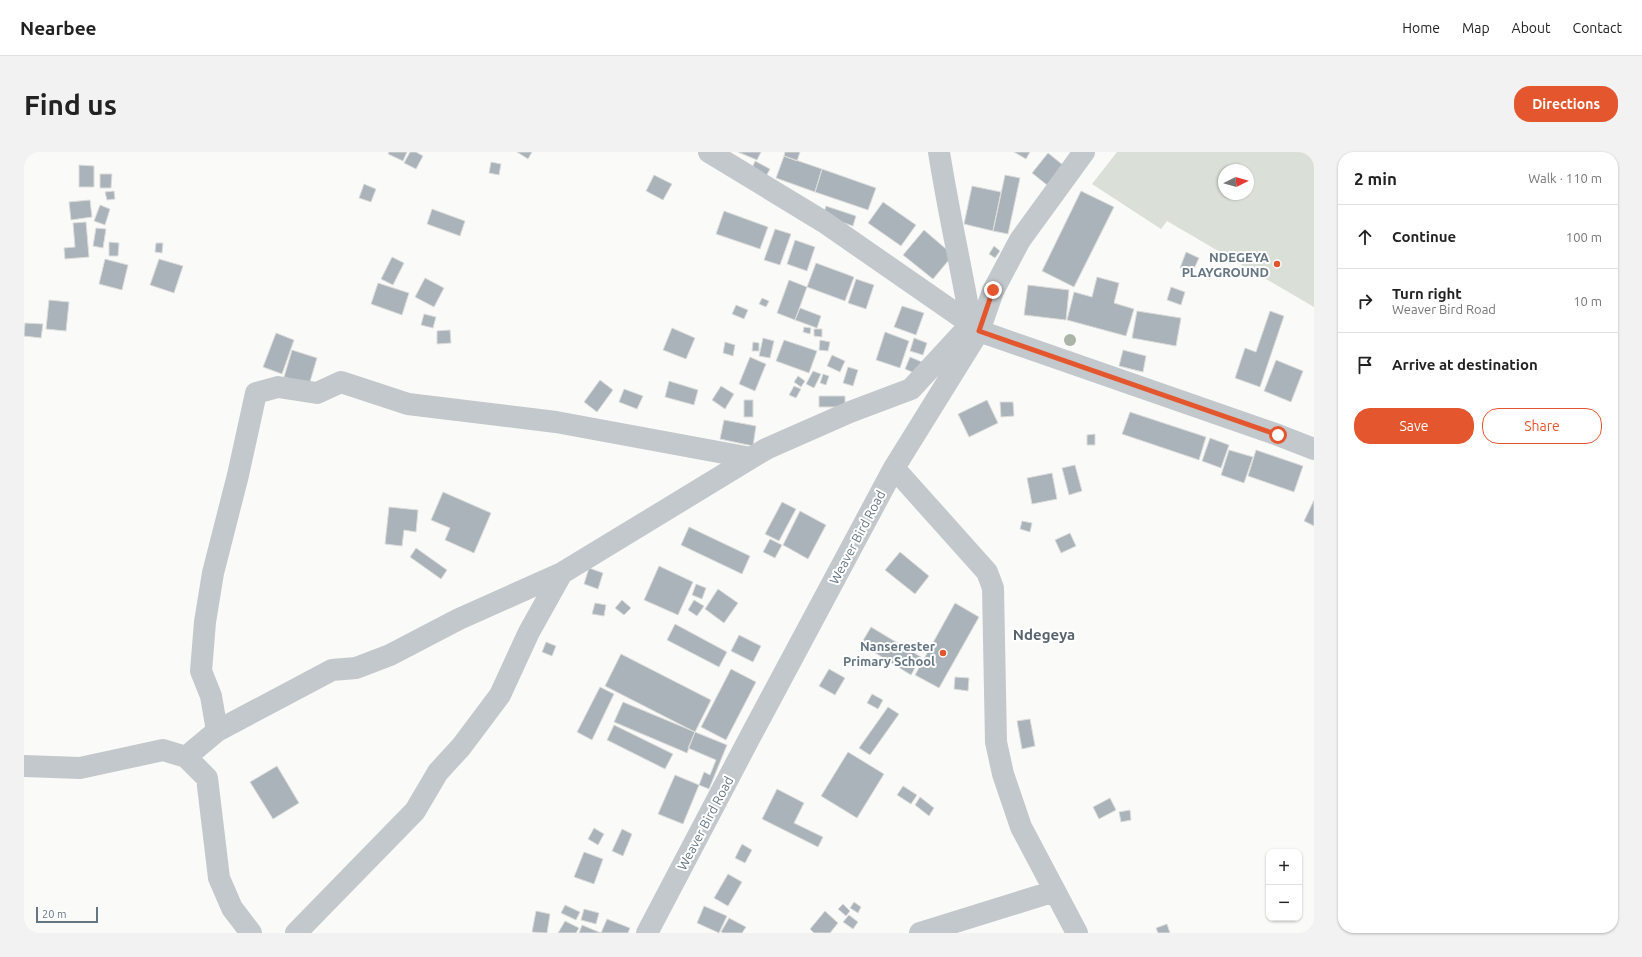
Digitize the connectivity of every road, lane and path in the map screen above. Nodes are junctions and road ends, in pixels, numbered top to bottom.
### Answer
1 (709, 152) edge
2 (939, 152) edge
3 (1084, 152) edge
4 (975, 328) junction
5 (1314, 449) edge
6 (752, 458) junction
7 (894, 468) junction
8 (562, 573) junction
9 (217, 731) junction
10 (186, 757) junction
11 (24, 766) edge
12 (1055, 891) junction
13 (251, 933) edge
14 (296, 933) edge
15 (647, 933) edge
16 (920, 933) edge
17 (1077, 933) edge

1 - 4 street
2 - 4 street
3 - 4 street, Weaver Bird Road
4 - 5 street
4 - 6 street
4 - 7 street, Weaver Bird Road
6 - 8 street
6 - 9 street
7 - 12 street
7 - 15 street, Weaver Bird Road
8 - 9 street
8 - 14 street
9 - 10 street
10 - 11 street
10 - 13 street
12 - 16 street
12 - 17 street

